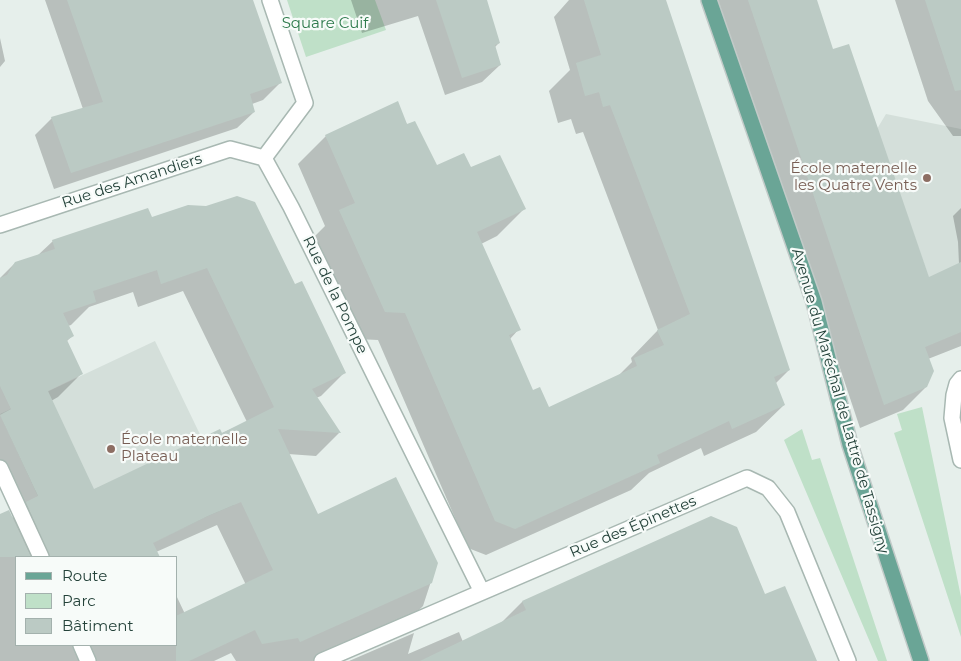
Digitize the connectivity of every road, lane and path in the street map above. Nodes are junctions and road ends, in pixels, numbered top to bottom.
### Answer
1 (270, 0) edge
2 (709, 0) edge
3 (264, 158) junction
4 (0, 225) edge
5 (961, 379) edge
6 (961, 460) edge
7 (0, 468) edge
8 (41, 556) edge
9 (482, 592) junction
10 (81, 646) edge
11 (88, 661) edge
12 (322, 661) edge
13 (848, 661) edge
14 (921, 661) edge

1 - 3 street
2 - 14 main road, Avenue du Maréchal de Lattre de Tassigny
3 - 4 street, Rue des Amandiers
3 - 9 street, Rue de la Pompe
5 - 6 street
7 - 8 street
9 - 12 street, Rue des Épinettes
9 - 13 street, Rue des Épinettes
10 - 11 street

